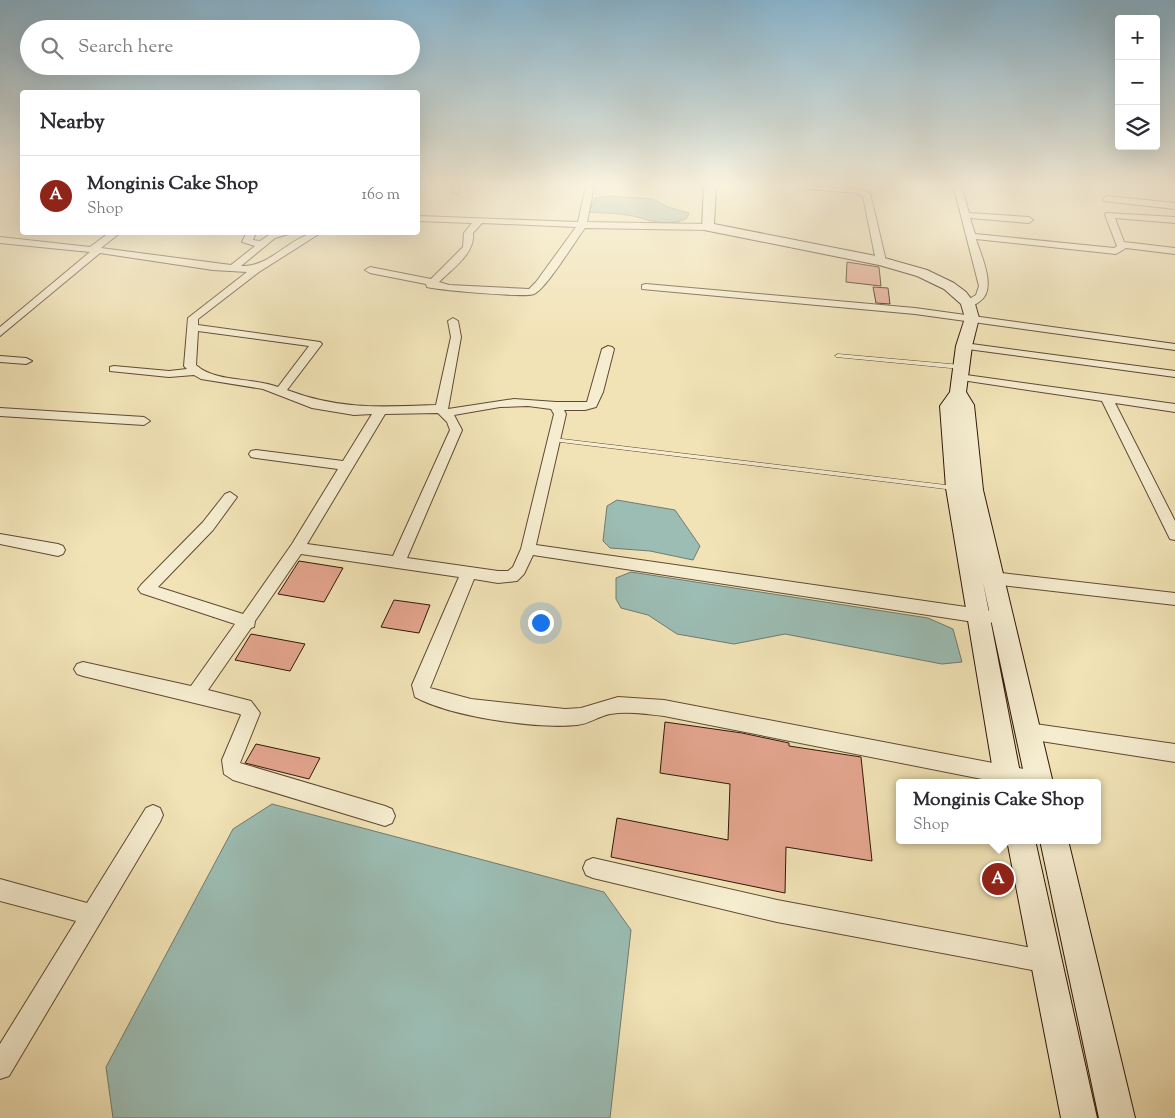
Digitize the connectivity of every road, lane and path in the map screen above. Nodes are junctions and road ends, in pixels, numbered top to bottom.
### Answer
1 (110, 238) edge
2 (249, 238) edge
3 (269, 238) edge
4 (308, 238) edge
5 (468, 238) edge
6 (573, 238) edge
7 (761, 238) edge
8 (876, 238) edge
9 (972, 238) edge
10 (992, 238) edge
11 (1118, 238) edge
12 (0, 240) edge
13 (262, 244) junction
14 (1120, 244) junction
15 (95, 249) junction
16 (1175, 251) edge
17 (881, 261) junction
18 (232, 269) junction
19 (256, 270) junction
20 (370, 270) dead end
21 (431, 285) junction
22 (646, 286) dead end
23 (968, 304) junction
24 (972, 318) junction
25 (453, 321) dead end
26 (191, 327) junction
27 (0, 333) edge
28 (964, 346) junction
29 (1175, 347) edge
30 (608, 349) dead end
31 (838, 356) dead end
32 (0, 359) edge
33 (26, 361) dead end
34 (114, 369) dead end
35 (194, 372) junction
36 (1175, 374) edge
37 (959, 378) junction
38 (280, 392) junction
39 (1106, 398) junction
40 (556, 406) junction
41 (1175, 408) edge
42 (381, 410) junction
43 (443, 411) junction
44 (0, 412) edge
45 (144, 421) dead end
46 (554, 440) junction
47 (256, 454) dead end
48 (347, 466) junction
49 (956, 488) junction
50 (230, 497) dead end
51 (1175, 535) edge
52 (0, 539) edge
53 (298, 548) junction
54 (528, 549) junction
55 (58, 550) dead end
56 (398, 562) junction
57 (469, 572) junction
58 (993, 578) junction
59 (1175, 599) edge
60 (979, 616) junction
61 (1003, 620) junction
62 (248, 622) junction
63 (83, 668) dead end
64 (195, 695) junction
65 (1028, 732) junction
66 (1175, 753) edge
67 (1008, 779) edge
68 (1039, 779) edge
69 (152, 815) dead end
70 (385, 816) dead end
71 (1021, 844) edge
72 (1055, 844) edge
73 (593, 868) dead end
74 (0, 890) edge
75 (92, 914) junction
76 (1048, 962) junction
77 (1, 1065) edge
78 (1122, 1116) edge
79 (1079, 1118) edge

1 - 15 street
2 - 13 street
3 - 13 street
4 - 19 street
5 - 21 street
6 - 21 street
7 - 17 main road
8 - 17 street
9 - 23 street
10 - 14 street
11 - 14 street
12 - 15 street
13 - 18 street
14 - 16 street
15 - 18 street
15 - 27 street
17 - 23 main road
18 - 19 street
19 - 26 street
20 - 21 street
22 - 24 street
23 - 24 main road
24 - 28 main road
24 - 29 street
25 - 43 street
26 - 35 street
26 - 38 street
28 - 36 street
28 - 37 main road
30 - 40 street
31 - 37 lane
32 - 33 street
34 - 35 street
35 - 38 street
37 - 39 street
37 - 49 main road
37 - 58 main road
38 - 42 street
39 - 41 street
39 - 51 street
40 - 43 street
40 - 46 street
42 - 43 street
42 - 48 street
43 - 56 street
44 - 45 street
46 - 49 lane
46 - 54 street
47 - 48 street
48 - 53 street
49 - 60 main road
50 - 62 street
52 - 55 street
53 - 56 street
53 - 62 street
54 - 57 street
54 - 60 street
56 - 57 street
57 - 67 street
58 - 59 street
58 - 61 main road
60 - 61 street
60 - 67 main road
61 - 65 main road
62 - 64 street
63 - 64 street
64 - 70 street
65 - 66 street
65 - 68 main road
69 - 75 street
71 - 76 main road
72 - 78 main road
73 - 76 street
74 - 75 street
75 - 77 street
76 - 79 main road

